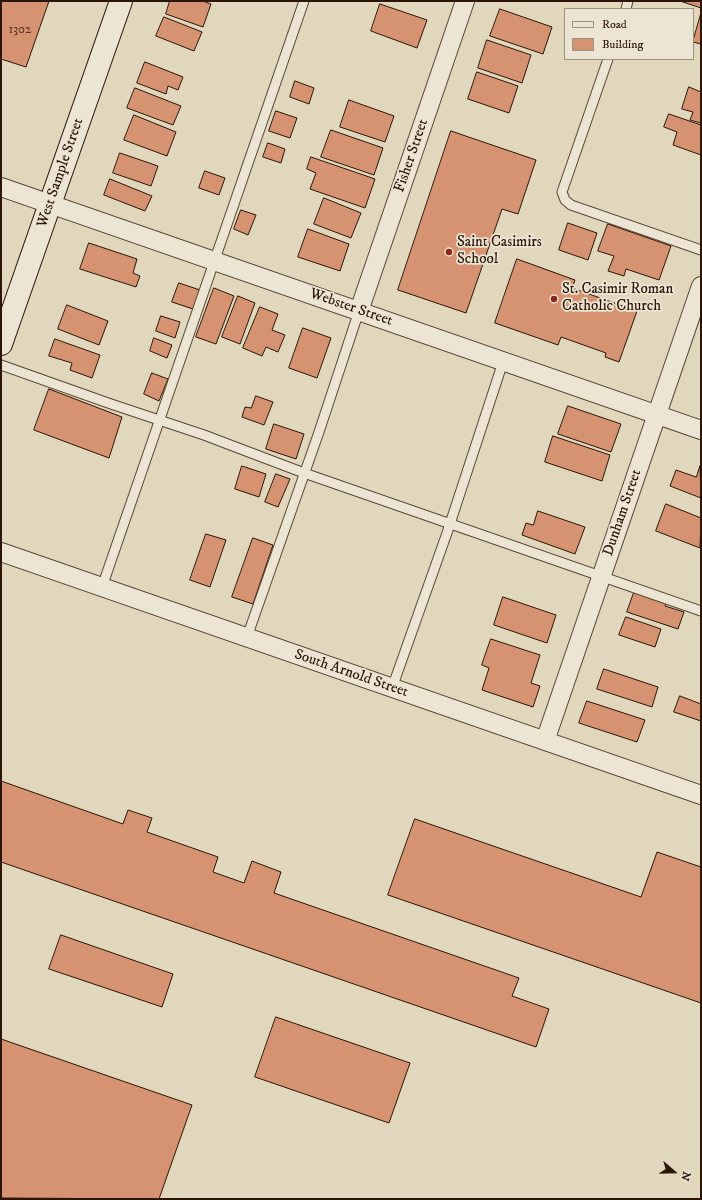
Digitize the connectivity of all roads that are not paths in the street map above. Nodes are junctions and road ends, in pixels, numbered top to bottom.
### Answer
1 (121, 1) edge
2 (304, 1) edge
3 (465, 1) edge
4 (608, 60) edge
5 (1, 187) edge
6 (50, 204) junction
7 (701, 250) edge
8 (213, 261) junction
9 (701, 286) edge
10 (359, 311) junction
11 (1, 344) edge
12 (503, 362) junction
13 (1, 365) edge
14 (657, 415) junction
15 (159, 419) junction
16 (701, 430) edge
17 (304, 472) junction
18 (450, 522) junction
19 (1, 552) edge
20 (602, 575) junction
21 (102, 587) junction
22 (701, 610) edge
23 (247, 637) junction
24 (392, 688) junction
25 (545, 741) junction
26 (700, 792) edge

1 - 6 main road, West Sample Street
2 - 8 lane
3 - 10 street, Fisher Street
4 - 7 lane
5 - 6 street, Webster Street
6 - 8 street, Webster Street
6 - 11 main road, West Sample Street
8 - 10 street, Webster Street
8 - 15 lane
9 - 14 street, Dunham Street
10 - 12 street, Webster Street
10 - 17 lane
12 - 14 street, Webster Street
12 - 18 lane
13 - 15 lane
14 - 16 street, Webster Street
14 - 20 street, Dunham Street
15 - 17 lane
15 - 21 lane
17 - 18 lane
17 - 23 lane
18 - 20 lane
18 - 24 lane
19 - 21 street, South Arnold Street
20 - 22 lane
20 - 25 street, Dunham Street
21 - 23 street, South Arnold Street
23 - 24 street, South Arnold Street
24 - 25 street, South Arnold Street
25 - 26 street, South Arnold Street

